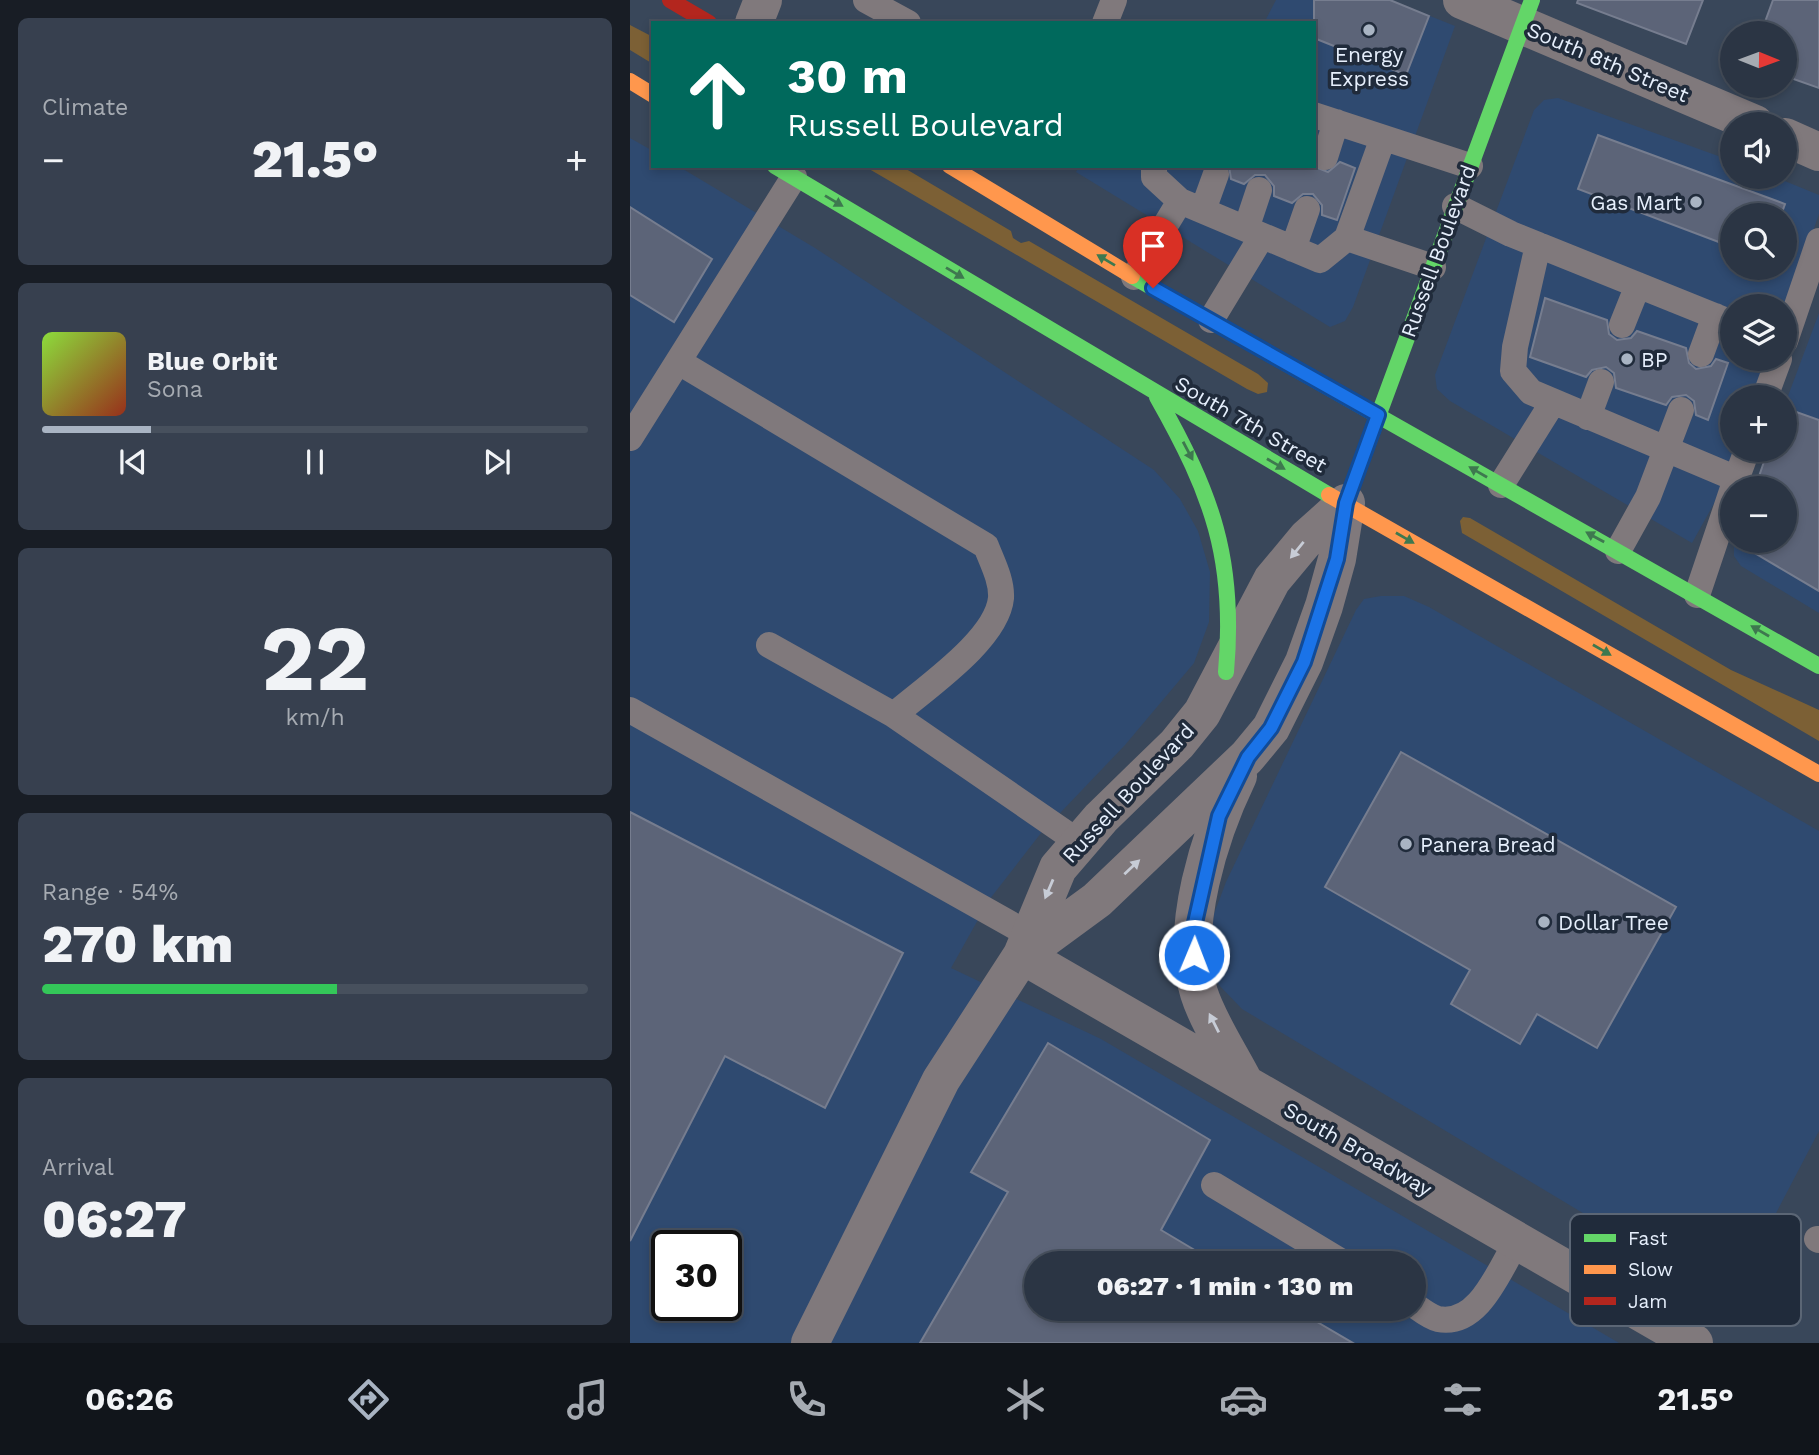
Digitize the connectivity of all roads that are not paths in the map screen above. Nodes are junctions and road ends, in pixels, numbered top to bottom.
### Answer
1 (670, 0) edge
2 (762, 0) edge
3 (866, 0) edge
4 (1114, 0) edge
5 (1462, 0) edge
6 (1528, 12) edge
7 (706, 21) edge
8 (755, 21) edge
9 (904, 21) edge
10 (1106, 21) edge
11 (630, 81) edge
12 (651, 93) edge
13 (1731, 112) edge
14 (1325, 119) edge
15 (1383, 138) junction
16 (1797, 142) edge
17 (1819, 152) edge
18 (1325, 157) dead end
19 (1470, 166) junction
20 (953, 168) edge
21 (1154, 168) edge
22 (785, 172) edge
23 (1216, 174) dead end
24 (1259, 190) dead end
25 (1191, 206) junction
26 (1455, 206) junction
27 (1307, 209) dead end
28 (1254, 232) junction
29 (1348, 238) junction
30 (1819, 241) edge
31 (1538, 245) junction
32 (1293, 249) junction
33 (1433, 267) junction
34 (1134, 276) junction
35 (1638, 285) junction
36 (1797, 306) edge
37 (1720, 318) edge
38 (1211, 320) junction
39 (1622, 325) dead end
40 (1720, 326) edge
41 (1701, 354) dead end
42 (679, 362) junction
43 (1601, 382) dead end
44 (1154, 392) junction
45 (1553, 402) junction
46 (1681, 410) dead end
47 (1378, 415) junction
48 (1588, 416) junction
49 (630, 438) edge
50 (1668, 450) junction
51 (1720, 478) edge
52 (1501, 485) junction
53 (1346, 503) junction
54 (1720, 527) edge
55 (1618, 551) junction
56 (1697, 595) junction
57 (769, 645) dead end
58 (1819, 666) edge
59 (1226, 672) junction
60 (630, 710) edge
61 (894, 715) junction
62 (1248, 757) junction
63 (1819, 774) edge
64 (1080, 843) junction
65 (1026, 945) junction
66 (1245, 1084) junction
67 (1214, 1185) dead end
68 (1517, 1241) junction
69 (1323, 1251) edge
70 (1570, 1272) edge
71 (1426, 1312) edge
72 (1664, 1326) edge
73 (810, 1343) edge
74 (1694, 1343) edge

1 - 7 main road
2 - 8 street
3 - 9 lane
4 - 10 lane
5 - 6 street, South 8th Street
6 - 13 street, South 8th Street
6 - 19 main road, Russell Boulevard
11 - 12 main road
14 - 15 lane
14 - 18 lane
15 - 19 lane
15 - 29 lane
16 - 17 street
19 - 26 main road, Russell Boulevard
34 -> 20 main road
21 - 25 lane
22 - 42 lane
22 -> 44 main road, South 7th Street
23 - 25 lane
24 - 28 lane
25 - 28 lane
25 - 34 lane
26 - 31 lane
26 - 33 main road, Russell Boulevard
27 - 32 lane
28 - 32 lane
28 - 38 lane
29 - 32 lane
29 - 33 lane
30 - 36 lane
31 - 35 lane
31 - 45 lane
33 - 47 main road, Russell Boulevard
34 - 38 main road
35 - 37 lane
35 - 39 lane
38 - 47 main road
40 - 41 lane
42 - 49 lane
42 - 61 lane
43 - 48 lane
44 -> 53 main road, South 7th Street
44 -> 59 main road
45 - 48 lane
45 - 52 lane
46 - 50 lane
52 -> 47 main road
47 - 53 main road, Russell Boulevard
48 - 50 lane
50 - 51 lane
50 - 55 lane
55 -> 52 main road
53 -> 59 street, Russell Boulevard
53 - 62 street, Russell Boulevard
53 -> 63 main road, South 7th Street
54 - 56 lane
55 - 56 main road
58 -> 56 main road
57 - 61 lane
59 - 64 street, Russell Boulevard
60 - 65 lane
61 - 64 lane
65 -> 62 street, Russell Boulevard
66 -> 62 street
64 -> 65 street, Russell Boulevard
65 - 66 street, South Broadway
65 - 73 street, Russell Boulevard
66 - 68 street, South Broadway
67 - 69 lane
68 - 70 street, South Broadway
68 - 71 lane
72 - 74 street, South Broadway

